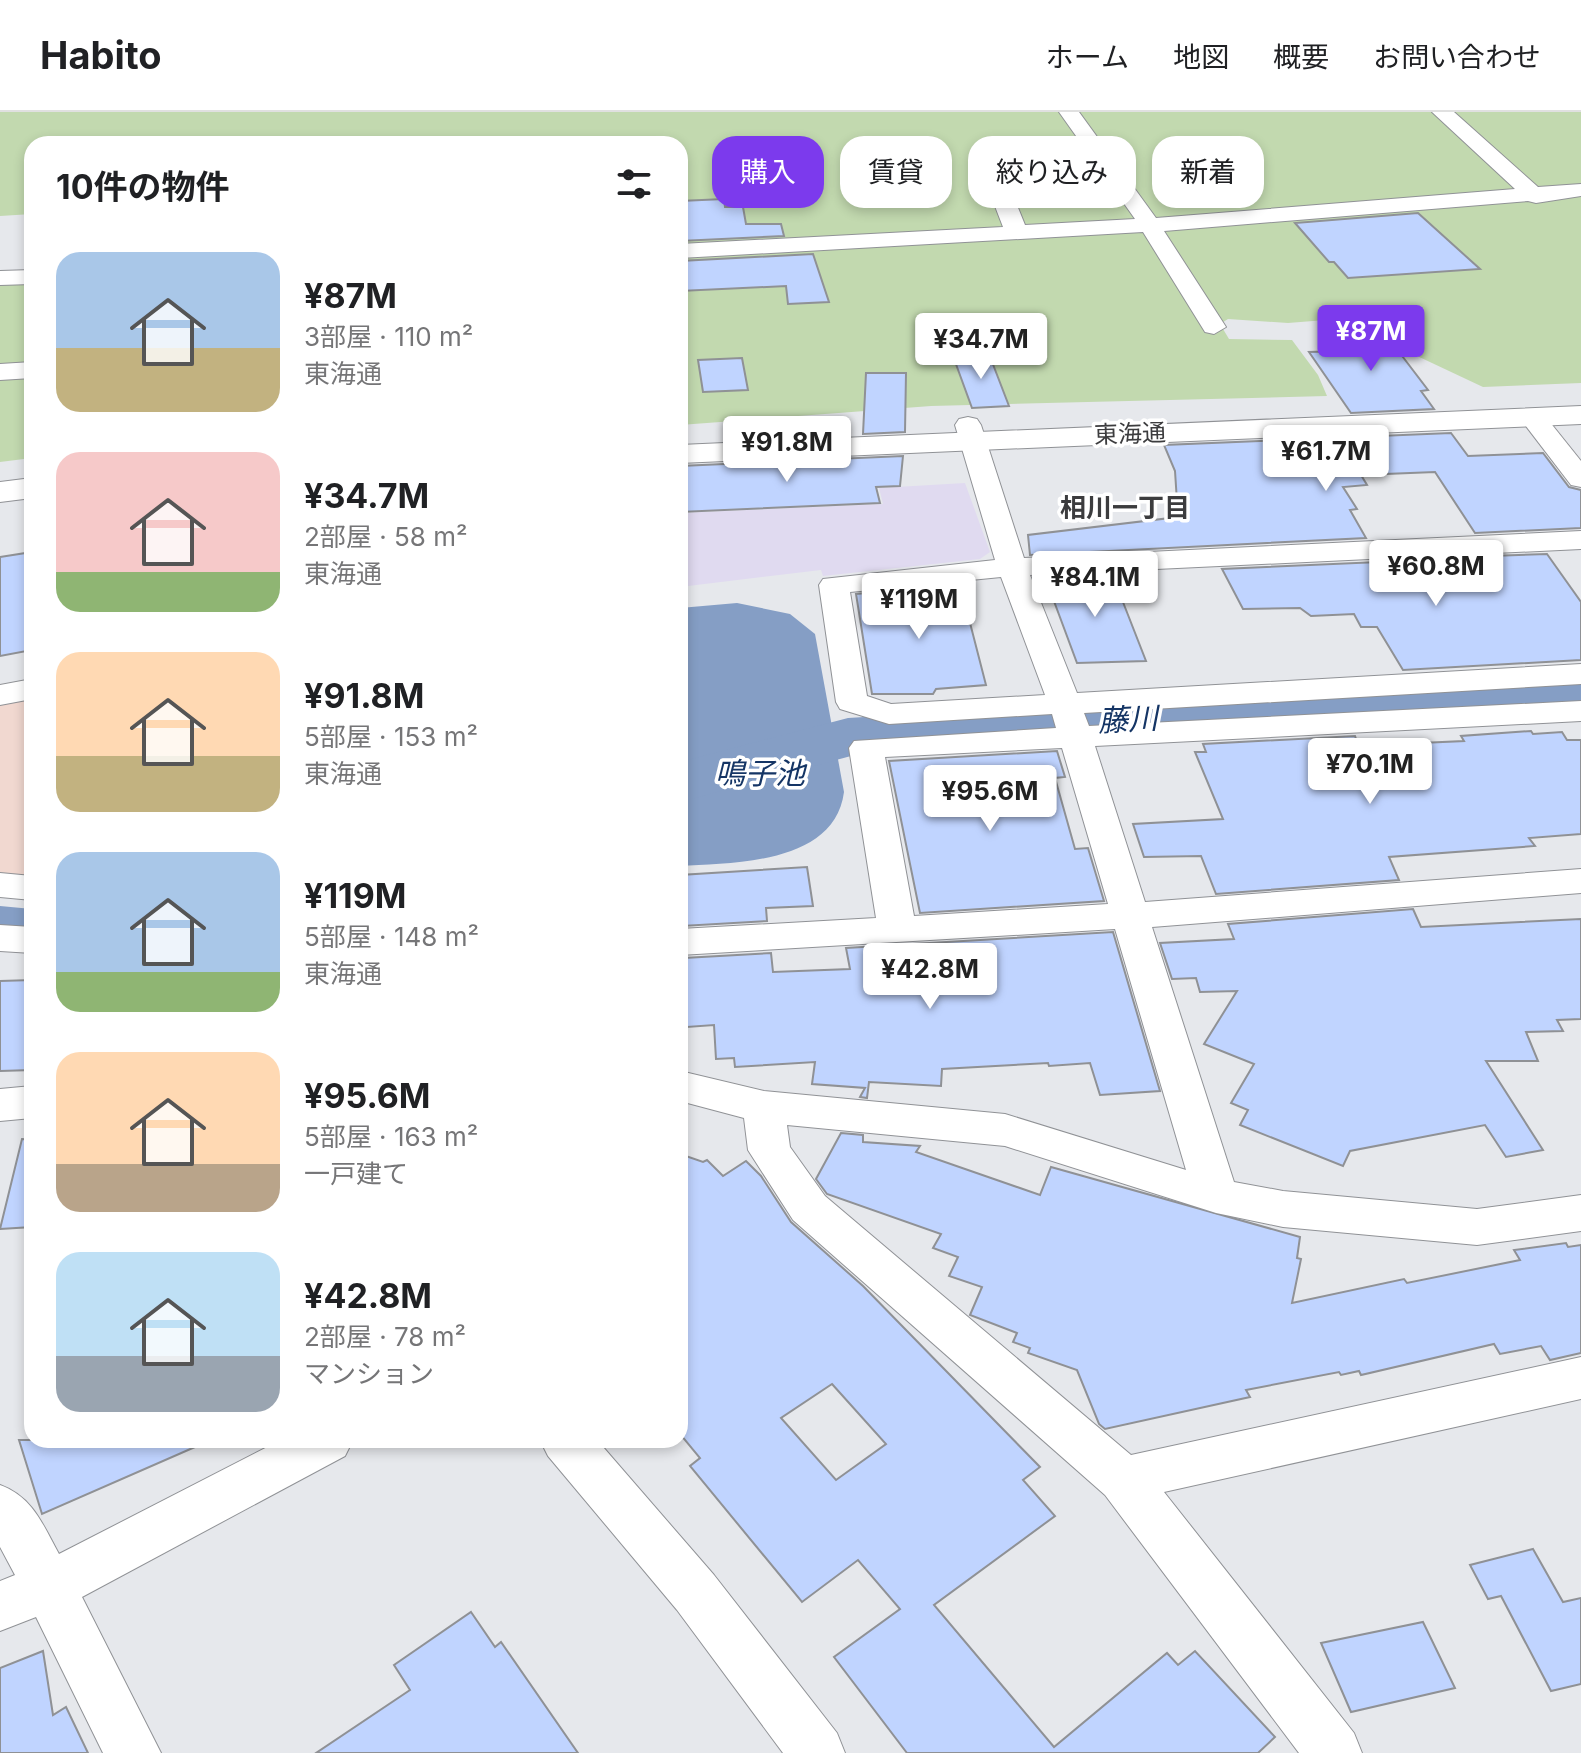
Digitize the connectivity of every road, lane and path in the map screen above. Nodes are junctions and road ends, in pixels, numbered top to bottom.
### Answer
1 (1069, 112) edge
2 (1442, 112) edge
3 (1087, 136) edge
4 (1581, 190) edge
5 (1136, 194) edge
6 (1536, 197) junction
7 (1136, 204) edge
8 (1007, 208) edge
9 (1227, 221) junction
10 (1150, 226) junction
11 (1017, 234) junction
12 (688, 251) edge
13 (24, 277) edge
14 (0, 278) edge
15 (1214, 327) dead end
16 (24, 370) edge
17 (0, 372) edge
18 (1581, 397) edge
19 (1581, 415) edge
20 (1532, 417) junction
21 (970, 433) junction
22 (688, 435) edge
23 (688, 453) edge
24 (24, 476) edge
25 (0, 478) edge
26 (1581, 479) edge
27 (24, 489) edge
28 (0, 492) edge
29 (1581, 540) edge
30 (1012, 567) junction
31 (1581, 674) edge
32 (24, 690) edge
33 (0, 695) edge
34 (1581, 711) edge
35 (1070, 721) junction
36 (1581, 881) edge
37 (0, 885) edge
38 (24, 887) edge
39 (1127, 916) junction
40 (897, 929) junction
41 (0, 938) edge
42 (24, 940) edge
43 (688, 942) edge
44 (688, 1088) edge
45 (24, 1103) edge
46 (0, 1105) edge
47 (764, 1107) junction
48 (1216, 1196) junction
49 (1581, 1213) edge
50 (1581, 1378) edge
51 (313, 1448) edge
52 (572, 1448) edge
53 (1123, 1479) junction
54 (0, 1508) edge
55 (49, 1587) junction
56 (0, 1606) edge
57 (133, 1753) edge
58 (817, 1753) edge
59 (1334, 1753) edge

1 - 3 street
2 - 6 street
4 - 6 street
5 - 9 street
6 - 9 street
7 - 10 street
8 - 11 street
9 - 10 street
10 - 11 street
10 - 15 street
11 - 12 street
13 - 14 street
16 - 17 street
18 - 21 main road, 東海通
19 - 20 main road, 東海通
20 - 21 main road, 東海通
20 - 26 street
21 - 22 main road, 東海通
21 - 23 main road, 東海通
21 - 30 street
24 - 25 main road
27 - 28 main road
29 - 30 street
30 - 35 street
30 - 35 street
31 - 35 street
32 - 33 street
34 - 35 street
35 - 39 street
35 - 40 street
36 - 39 street
37 - 38 street
39 - 40 street
39 - 48 street
40 - 43 street
41 - 42 street
44 - 47 street
45 - 46 street
47 - 48 street
47 - 53 street
48 - 49 street
50 - 53 street
51 - 55 street
52 - 58 street
53 - 59 street
54 - 55 street
55 - 56 street
55 - 57 street

